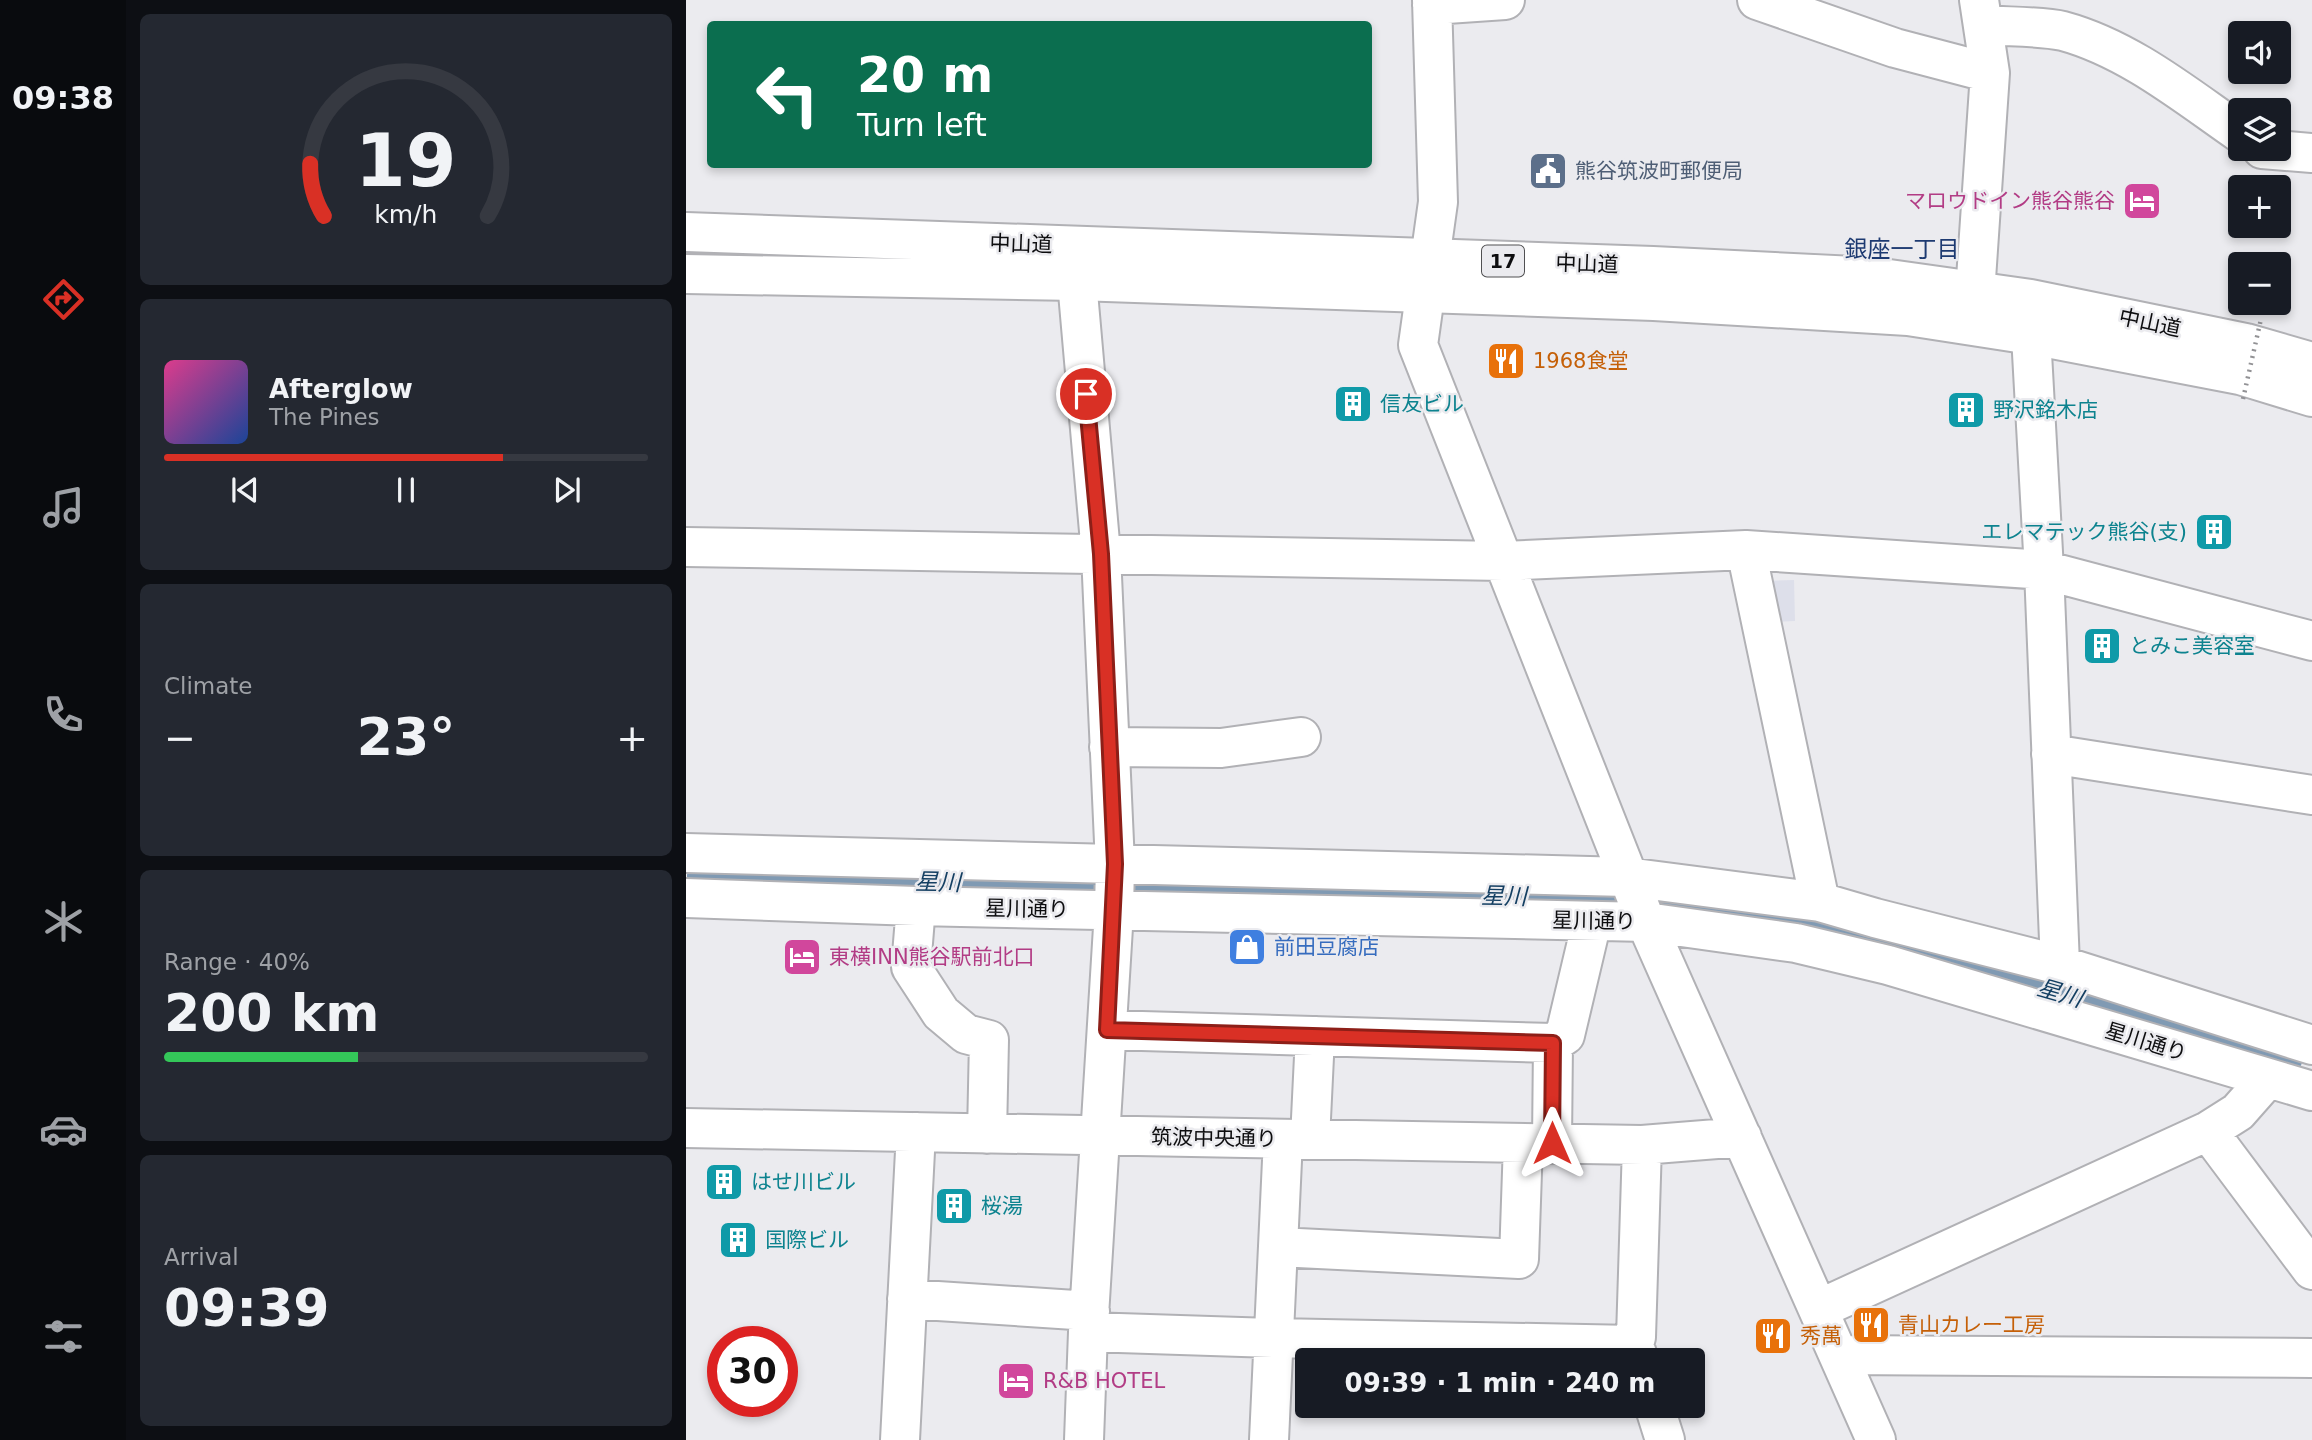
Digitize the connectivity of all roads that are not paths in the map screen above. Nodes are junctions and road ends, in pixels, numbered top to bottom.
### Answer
1 (1504, 0) edge
2 (1757, 0) edge
3 (1432, 2) edge
4 (1981, 12) edge
5 (1990, 73) junction
6 (2228, 125) edge
7 (2291, 151) edge
8 (2312, 153) edge
9 (686, 232) edge
10 (686, 274) edge
11 (1428, 276) junction
12 (1077, 281) junction
13 (1974, 308) junction
14 (2031, 335) junction
15 (2312, 362) edge
16 (2312, 397) edge
17 (686, 547) edge
18 (1746, 550) junction
19 (1101, 554) junction
20 (1503, 561) junction
21 (2044, 570) junction
22 (2312, 641) edge
23 (1301, 737) dead end
24 (1109, 747) junction
25 (2051, 754) junction
26 (2312, 795) edge
27 (686, 853) edge
28 (1115, 864) junction
29 (1628, 877) junction
30 (686, 898) edge
31 (1820, 902) junction
32 (916, 906) junction
33 (1114, 911) junction
34 (1592, 921) junction
35 (1646, 922) junction
36 (2060, 965) junction
37 (1107, 1030) junction
38 (1315, 1036) junction
39 (1553, 1043) junction
40 (2312, 1045) edge
41 (2268, 1078) junction
42 (2312, 1091) edge
43 (686, 1128) edge
44 (2208, 1131) junction
45 (916, 1132) junction
46 (987, 1134) junction
47 (1101, 1135) junction
48 (1742, 1137) junction
49 (1296, 1139) junction
50 (1538, 1143) junction
51 (1642, 1145) junction
52 (1278, 1247) junction
53 (2312, 1270) edge
54 (907, 1299) junction
55 (1819, 1309) junction
56 (1089, 1321) junction
57 (1274, 1338) junction
58 (1533, 1348) edge
59 (1636, 1348) edge
60 (1840, 1355) junction
61 (2312, 1358) edge
62 (1658, 1418) edge
63 (900, 1440) edge
64 (1084, 1440) edge
65 (1269, 1440) edge
66 (1665, 1440) edge
67 (1876, 1440) edge

1 - 3 main road
2 - 5 main road
3 - 11 main road
4 - 5 main road
4 - 6 main road
5 - 13 main road
7 - 8 main road
9 - 11 main road, 中山道 / 17
10 - 12 main road, 中山道 / 17
11 - 12 main road, 中山道 / 17
11 - 13 main road, 中山道 / 17
11 - 20 main road
12 - 19 main road
13 - 14 main road, 中山道 / 17
13 - 15 main road, 中山道 / 17
14 - 16 main road, 中山道 / 17
14 - 21 main road
17 - 19 main road
18 - 20 main road
18 - 21 main road
18 - 31 main road
19 - 20 main road
19 - 24 main road
20 - 29 main road
21 - 22 main road
21 - 25 main road
23 - 24 main road
24 - 28 main road
25 - 26 main road
25 - 36 main road
27 - 28 main road, 星川通り
28 - 29 main road, 星川通り
28 - 33 main road
29 - 31 main road, 星川通り
29 - 35 main road
30 - 32 main road, 星川通り
31 - 36 main road, 星川通り
32 - 33 main road, 星川通り
32 - 46 main road
33 - 34 main road, 星川通り
33 - 37 main road
34 - 35 main road, 星川通り
34 - 39 main road
35 - 41 main road, 星川通り
35 - 48 main road
36 - 40 main road, 星川通り
37 - 38 main road
37 - 47 main road
38 - 39 main road
38 - 49 main road
39 - 50 main road
41 - 42 main road, 星川通り
41 - 44 main road
43 - 45 main road, 筑波中央通り
44 - 53 main road
44 - 55 main road
45 - 46 main road, 筑波中央通り
45 - 54 main road
46 - 47 main road, 筑波中央通り
47 - 49 main road, 筑波中央通り
47 - 56 main road
48 - 51 main road, 筑波中央通り
48 - 55 main road
49 - 50 main road, 筑波中央通り
49 - 52 main road
50 - 51 main road, 筑波中央通り
50 - 52 main road
51 - 59 main road
52 - 57 main road
54 - 56 main road
54 - 63 main road
55 - 60 main road
56 - 57 main road
56 - 64 main road
57 - 58 main road
57 - 65 main road
60 - 61 main road
60 - 67 main road
62 - 66 main road

